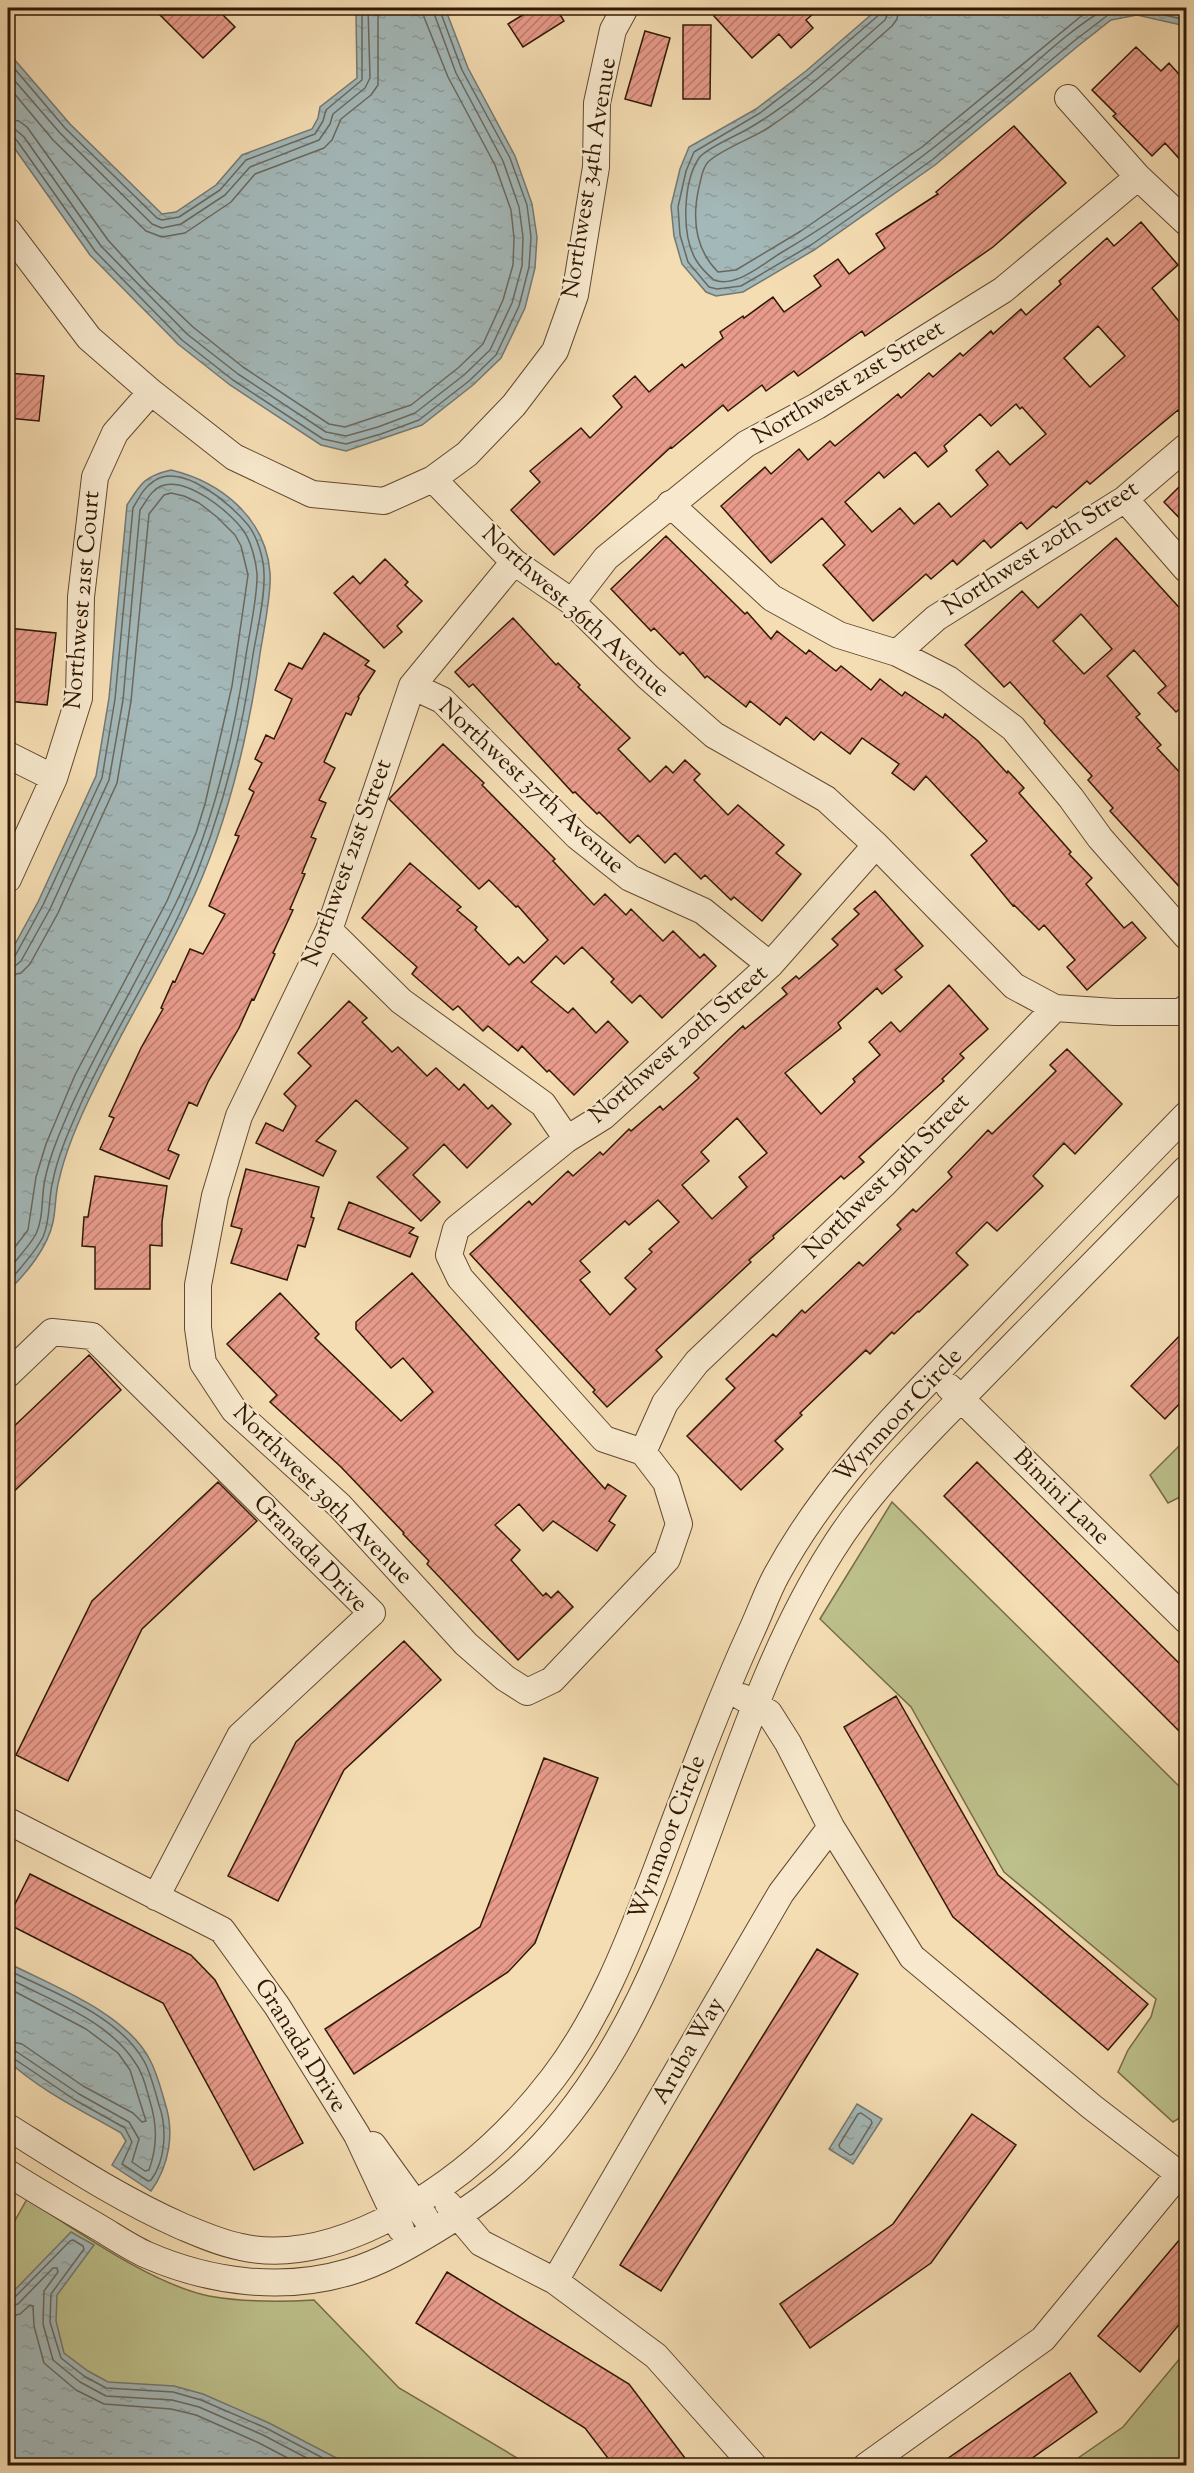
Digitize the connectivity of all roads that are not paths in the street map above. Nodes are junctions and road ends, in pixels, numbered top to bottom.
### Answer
1 (625, 8) edge
2 (1068, 98) dead end
3 (1138, 177) junction
4 (1186, 222) edge
5 (8, 231) edge
6 (151, 392) junction
7 (1186, 447) edge
8 (433, 479) junction
9 (1125, 499) junction
10 (670, 504) junction
11 (514, 562) junction
12 (1186, 569) edge
13 (572, 602) junction
14 (897, 653) junction
15 (412, 686) junction
16 (8, 755) edge
17 (54, 778) junction
18 (876, 845) junction
19 (8, 879) edge
20 (329, 930) junction
21 (1186, 936) edge
22 (770, 965) junction
23 (1055, 1008) junction
24 (1186, 1008) edge
25 (1186, 1114) edge
26 (567, 1139) junction
27 (1186, 1169) edge
28 (198, 1328) joint
29 (8, 1374) edge
30 (936, 1374) junction
31 (961, 1399) junction
32 (643, 1452) junction
33 (1186, 1620) edge
34 (726, 1689) junction
35 (756, 1704) junction
36 (8, 1821) edge
37 (831, 1827) junction
38 (156, 1897) junction
39 (8, 2127) edge
40 (357, 2135) junction
41 (1183, 2171) edge
42 (8, 2173) edge
43 (427, 2196) junction
44 (394, 2216) junction
45 (457, 2216) junction
46 (433, 2231) junction
47 (410, 2244) junction
48 (555, 2281) junction
49 (754, 2466) edge
50 (866, 2466) edge

1 - 8 street, Northwest 34th Avenue
2 - 3 street
3 - 4 street
3 - 10 street, Northwest 21st Street
5 - 6 street
6 - 8 street
6 - 17 street, Northwest 21st Court
7 - 9 street, Northwest 20th Street
8 - 11 street, Northwest 36th Avenue
9 - 12 street
9 - 14 street, Northwest 20th Street
10 - 13 street, Northwest 21st Street
10 - 14 street
11 - 13 street, Northwest 36th Avenue
11 - 15 street, Northwest 21st Street
13 - 18 street, Northwest 36th Avenue
14 - 21 street
15 - 20 street, Northwest 21st Street
15 - 22 street, Northwest 37th Avenue
16 - 17 street
17 - 19 street, Northwest 21st Court
18 - 22 street, Northwest 20th Street
18 - 23 street, Northwest 36th Avenue
20 - 26 street
20 - 28 street, Northwest 21st Street
22 - 26 street, Northwest 20th Street
23 - 24 street
23 - 32 street, Northwest 19th Street
25 - 30 street, Wynmoor Circle
26 - 32 street, Northwest 20th Street
27 - 31 street, Wynmoor Circle
28 - 32 street, Northwest 39th Avenue
29 - 38 street, Granada Drive
30 - 31 street, Bimini Lane
30 - 34 street, Wynmoor Circle
31 - 33 street, Bimini Lane
31 - 35 street, Wynmoor Circle
34 - 35 street
34 - 43 street, Wynmoor Circle
35 - 37 street
35 - 45 street, Wynmoor Circle
36 - 38 street, Granada Drive
37 - 41 street
37 - 48 street, Aruba Way
38 - 40 street, Granada Drive
39 - 44 street, Wynmoor Circle
40 - 43 street, Granada Drive
40 - 44 street, Granada Drive
41 - 50 street
42 - 47 street, Wynmoor Circle
43 - 44 street, Wynmoor Circle
43 - 45 street
43 - 46 street, Granada Drive
44 - 47 street, Granada Drive
45 - 46 street, Wynmoor Circle
45 - 48 street
46 - 47 street, Wynmoor Circle
48 - 49 street

